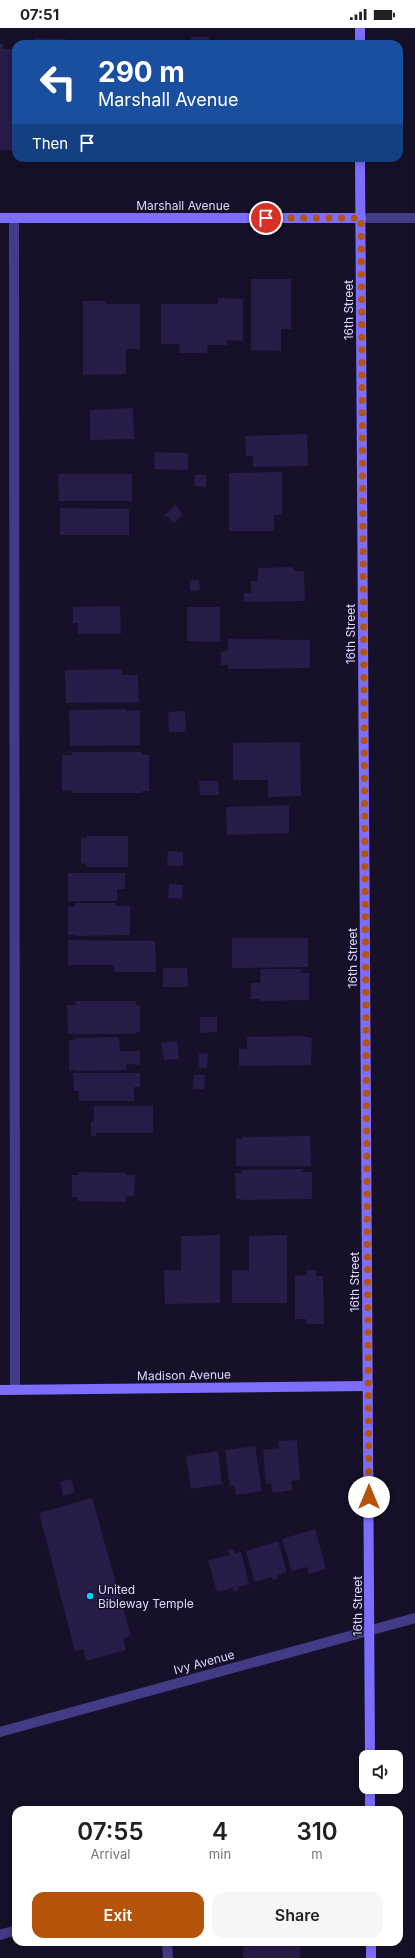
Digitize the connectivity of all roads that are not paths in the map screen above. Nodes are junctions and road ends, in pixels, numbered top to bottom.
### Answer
1 (360, 28) edge
2 (360, 40) edge
3 (360, 162) edge
4 (0, 218) edge
5 (14, 218) junction
6 (361, 218) junction
7 (415, 218) edge
8 (368, 1386) junction
9 (0, 1390) edge
10 (15, 1390) junction
11 (415, 1618) edge
12 (370, 1630) junction
13 (0, 1732) edge
14 (370, 1750) edge
15 (370, 1794) edge
16 (370, 1806) edge
17 (12, 1931) edge
18 (0, 1935) edge
19 (167, 1946) edge
20 (371, 1946) edge
21 (168, 1958) edge
22 (371, 1958) edge

1 - 2 main road
3 - 6 main road, 16th Street
4 - 5 main road, Marshall Avenue
5 - 6 main road, Marshall Avenue
5 - 10 street
6 - 7 street, Marshall Avenue
6 - 8 main road, 16th Street
8 - 10 main road, Madison Avenue
8 - 12 main road, 16th Street
9 - 10 main road, Madison Avenue
11 - 12 street, Ivy Avenue
12 - 13 street, Ivy Avenue
12 - 14 main road, 16th Street
15 - 16 main road
17 - 18 street
19 - 21 street
20 - 22 main road

